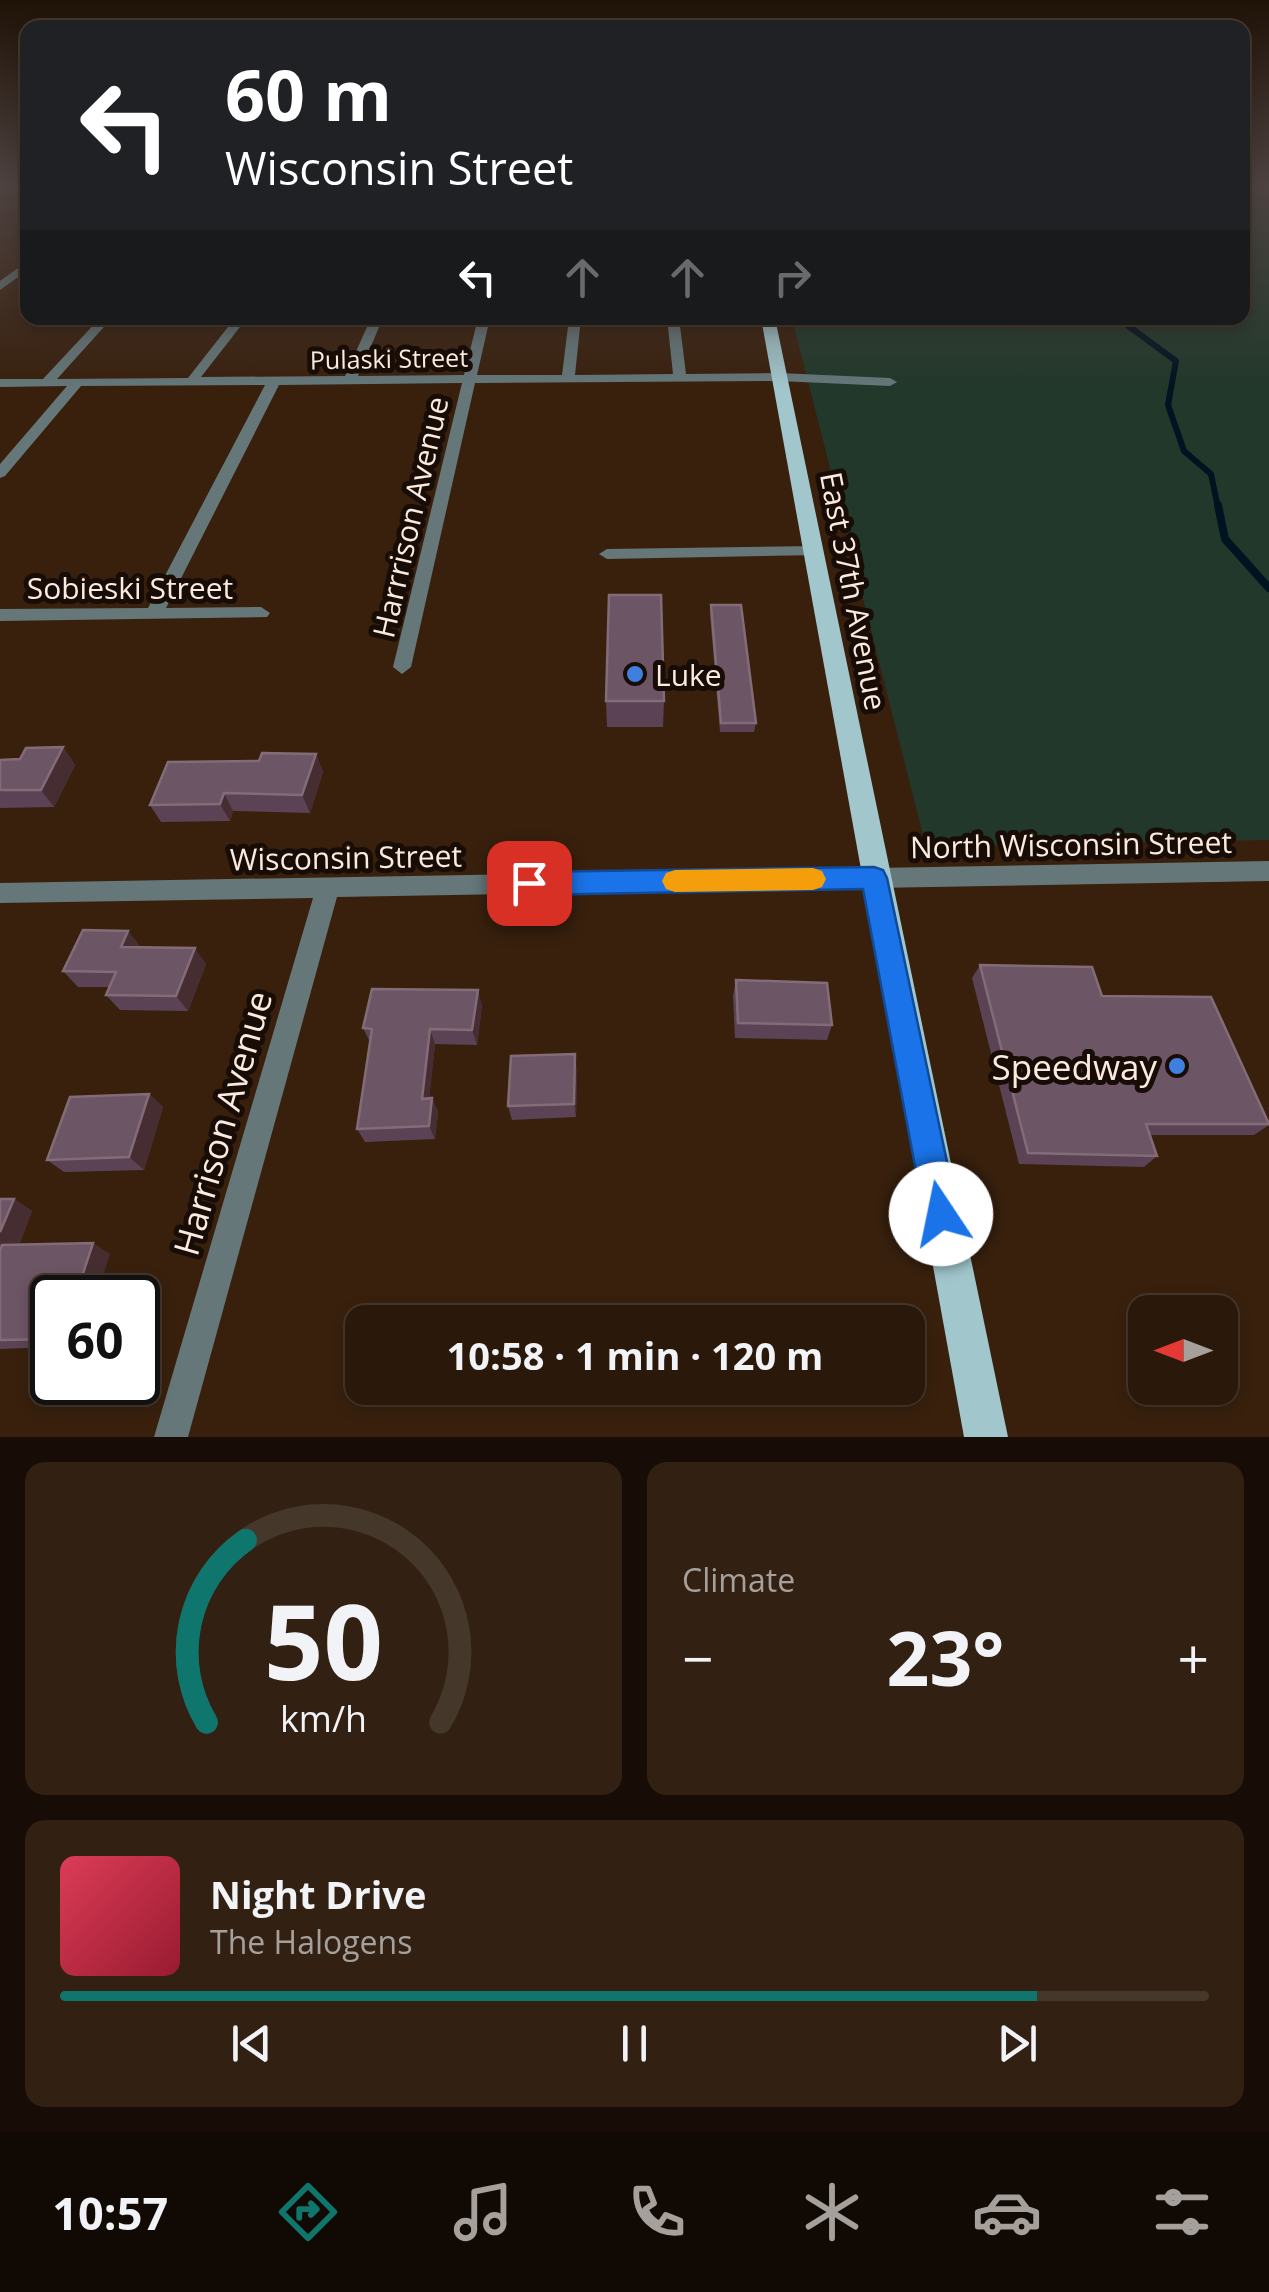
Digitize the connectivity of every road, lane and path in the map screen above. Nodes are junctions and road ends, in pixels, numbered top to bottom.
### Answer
1 (20, 271) edge
2 (0, 288) edge
3 (100, 325) edge
4 (236, 325) edge
5 (374, 325) edge
6 (483, 325) edge
7 (573, 325) edge
8 (674, 325) edge
9 (769, 325) edge
10 (779, 377) junction
11 (568, 378) junction
12 (680, 378) junction
13 (471, 379) junction
14 (350, 380) junction
15 (274, 381) junction
16 (78, 382) junction
17 (191, 382) junction
18 (890, 382) dead end
19 (0, 383) edge
20 (46, 383) junction
21 (0, 473) edge
22 (815, 551) junction
23 (607, 554) dead end
24 (155, 612) junction
25 (261, 613) dead end
26 (0, 615) edge
27 (402, 667) dead end
28 (1269, 871) edge
29 (874, 878) junction
30 (328, 887) junction
31 (0, 894) edge
32 (171, 1437) edge
33 (986, 1437) edge

1 - 2 street
3 - 20 street
4 - 17 street
5 - 14 street
6 - 13 street, Harrrison Avenue
7 - 11 street
8 - 12 street
9 - 10 main road, East 37th Avenue
10 - 12 street, Pulaski Street
10 - 18 street, Pulaski Street
10 - 22 main road, East 37th Avenue
11 - 12 street, Pulaski Street
11 - 13 street, Pulaski Street
13 - 14 street, Pulaski Street
13 - 27 street, Harrrison Avenue
14 - 15 street, Pulaski Street
15 - 17 street, Pulaski Street
15 - 24 street
16 - 17 street, Pulaski Street
16 - 20 street, Pulaski Street
16 - 21 street
19 - 20 street, Pulaski Street
22 - 23 street
22 - 29 main road, East 37th Avenue
24 - 25 street, Sobieski Street
24 - 26 street, Sobieski Street
28 - 29 street, North Wisconsin Street
29 - 30 street, Wisconsin Street
29 - 33 main road, East 37th Avenue
30 - 31 street, Wisconsin Street
30 - 32 street, Harrison Avenue

